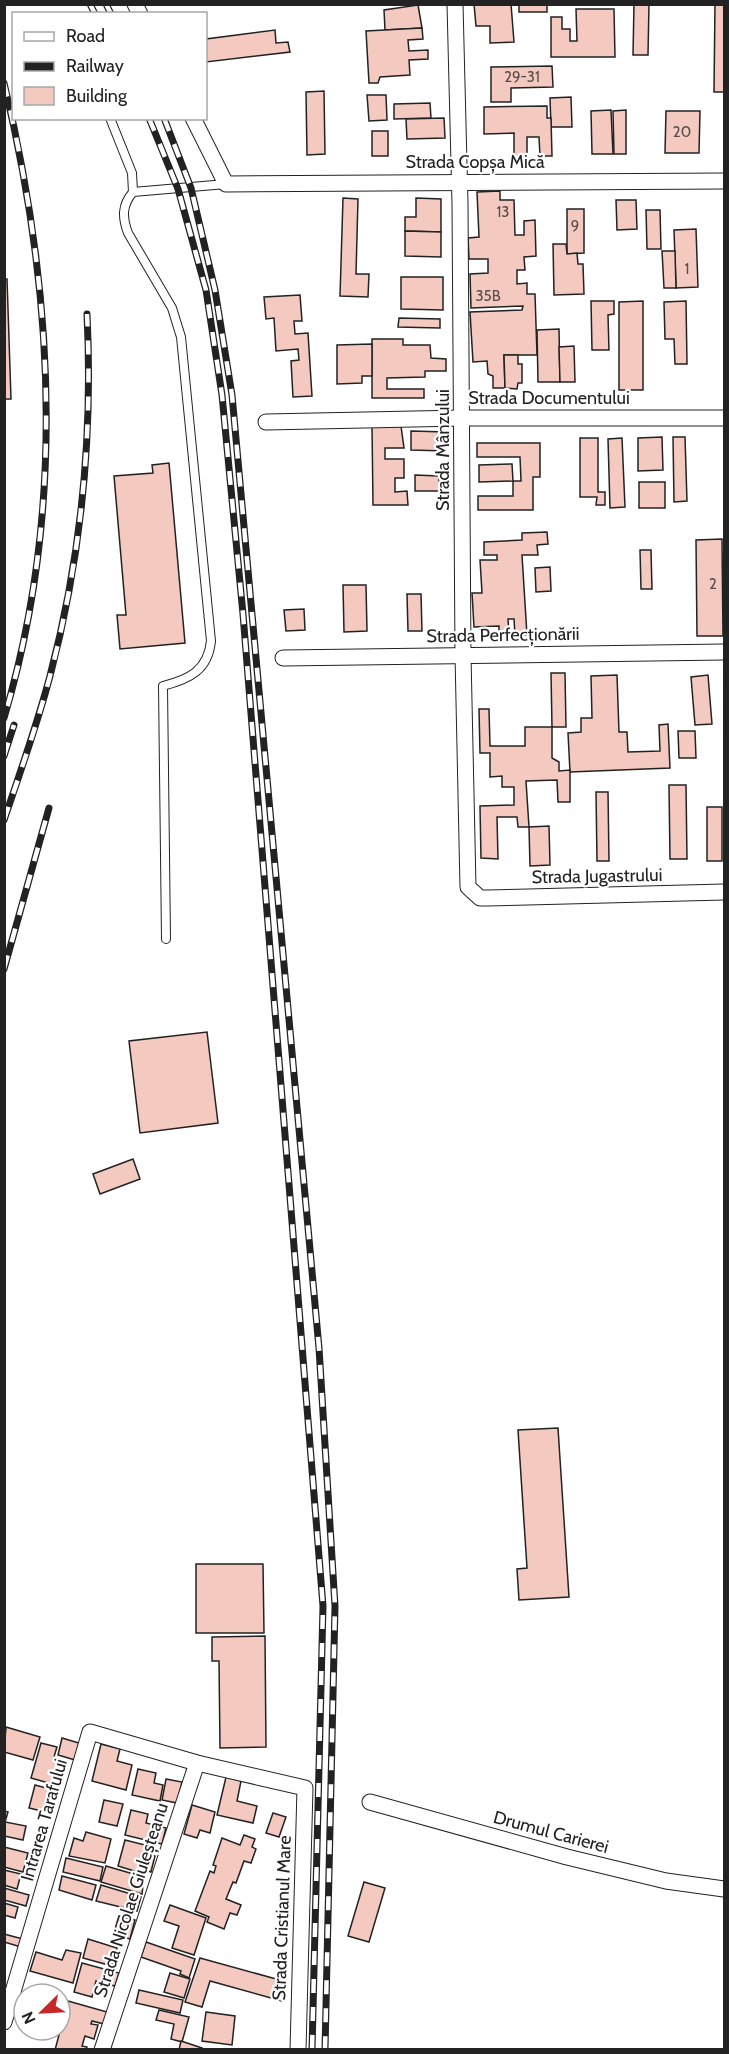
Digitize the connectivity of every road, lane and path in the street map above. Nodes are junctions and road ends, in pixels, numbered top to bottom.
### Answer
1 (455, 4) edge
2 (111, 120) edge
3 (194, 120) edge
4 (460, 181) junction
5 (724, 181) edge
6 (226, 184) junction
7 (134, 192) junction
8 (463, 418) junction
9 (724, 418) edge
10 (266, 422) dead end
11 (724, 652) edge
12 (463, 655) junction
13 (283, 658) dead end
14 (724, 892) edge
15 (473, 893) joint
16 (166, 939) dead end
17 (197, 1763) junction
18 (370, 1802) dead end
19 (724, 1889) edge
20 (4, 2022) edge
21 (102, 2049) edge
22 (298, 2049) edge

1 - 4 street, Strada Mânzului
2 - 7 lane
3 - 6 street
4 - 5 street, Strada Copșa Mică
4 - 6 street, Strada Copșa Mică
4 - 8 street, Strada Mânzului
6 - 7 lane
7 - 16 lane
8 - 9 street, Strada Documentului
8 - 10 street, Strada Documentului
8 - 12 street, Strada Mânzului
11 - 12 street, Strada Perfecționării
12 - 13 street, Strada Perfecționării
12 - 15 street, Strada Mânzului
14 - 15 street, Strada Jugastrului
17 - 20 street, Intrarea Tarafului
17 - 21 street, Strada Nicolae Giuleșteanu
17 - 22 street, Strada Cristianul Mare
18 - 19 street, Drumul Carierei

